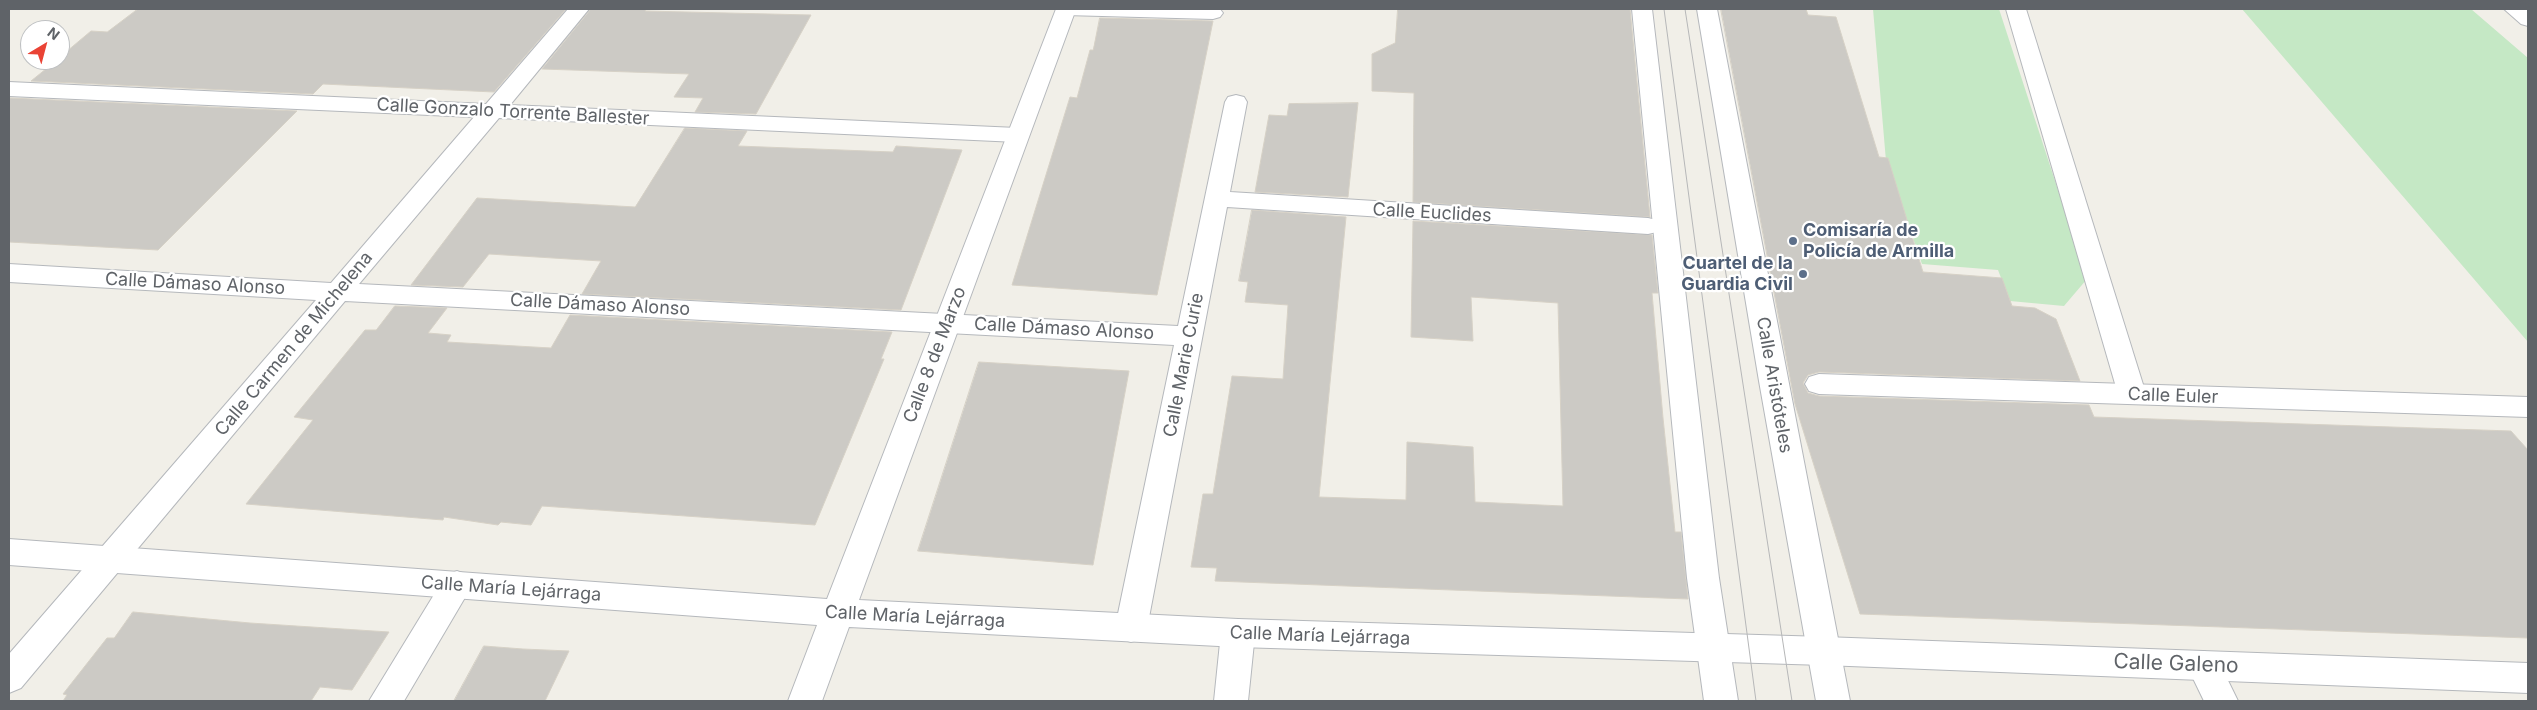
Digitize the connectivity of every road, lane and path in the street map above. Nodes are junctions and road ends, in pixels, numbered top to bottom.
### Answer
1 (579, 9) edge
2 (1065, 9) edge
3 (1642, 9) edge
4 (1707, 9) edge
5 (2016, 9) edge
6 (2514, 9) edge
7 (1213, 13) dead end
8 (2528, 20) edge
9 (9, 89) edge
10 (1236, 102) dead end
11 (492, 111) junction
12 (1017, 135) junction
13 (1217, 200) junction
14 (1656, 226) junction
15 (9, 272) edge
16 (338, 292) junction
17 (947, 323) junction
18 (1190, 336) junction
19 (1819, 384) dead end
20 (2132, 394) junction
21 (2528, 408) edge
22 (9, 552) edge
23 (111, 558) junction
24 (457, 584) junction
25 (838, 613) junction
26 (1131, 628) junction
27 (1238, 634) junction
28 (1715, 648) junction
29 (1824, 651) junction
30 (2204, 666) junction
31 (9, 678) edge
32 (2528, 678) edge
33 (386, 701) edge
34 (805, 701) edge
35 (1231, 701) edge
36 (1721, 701) edge
37 (1833, 701) edge
38 (2221, 701) edge

1 - 11 street, Calle Carmen de Michelena
2 - 7 street
2 - 12 street, Calle 8 de Marzo
3 - 14 street
4 - 29 street, Calle Aristóteles
5 - 20 street
6 - 8 street
9 - 11 street, Calle Gonzalo Torrente Ballester
10 - 13 street, Calle Marie Curie
11 - 12 street, Calle Gonzalo Torrente Ballester
11 - 16 street, Calle Carmen de Michelena
12 - 17 street, Calle 8 de Marzo
13 - 14 street, Calle Euclides
13 - 18 street, Calle Marie Curie
14 - 28 street
15 - 16 street, Calle Dámaso Alonso
16 - 17 street, Calle Dámaso Alonso
16 - 23 street, Calle Carmen de Michelena
17 - 18 street, Calle Dámaso Alonso
17 - 25 street, Calle 8 de Marzo
18 - 26 street, Calle Marie Curie
19 - 20 street, Calle Euler
20 - 21 street, Calle Euler
22 - 23 street, Calle María Lejárraga
23 - 24 street, Calle María Lejárraga
23 - 31 street, Calle Carmen de Michelena
24 - 25 street, Calle María Lejárraga
24 - 33 street
25 - 26 street, Calle María Lejárraga
25 - 34 street, Calle 8 de Marzo
26 - 27 street, Calle María Lejárraga
27 - 28 street, Calle María Lejárraga
27 - 35 street
28 - 29 street, Calle María Lejárraga
28 - 36 street
29 - 30 street, Calle Galeno
29 - 37 street, Calle Aristóteles
30 - 32 street, Calle Galeno
30 - 38 street

